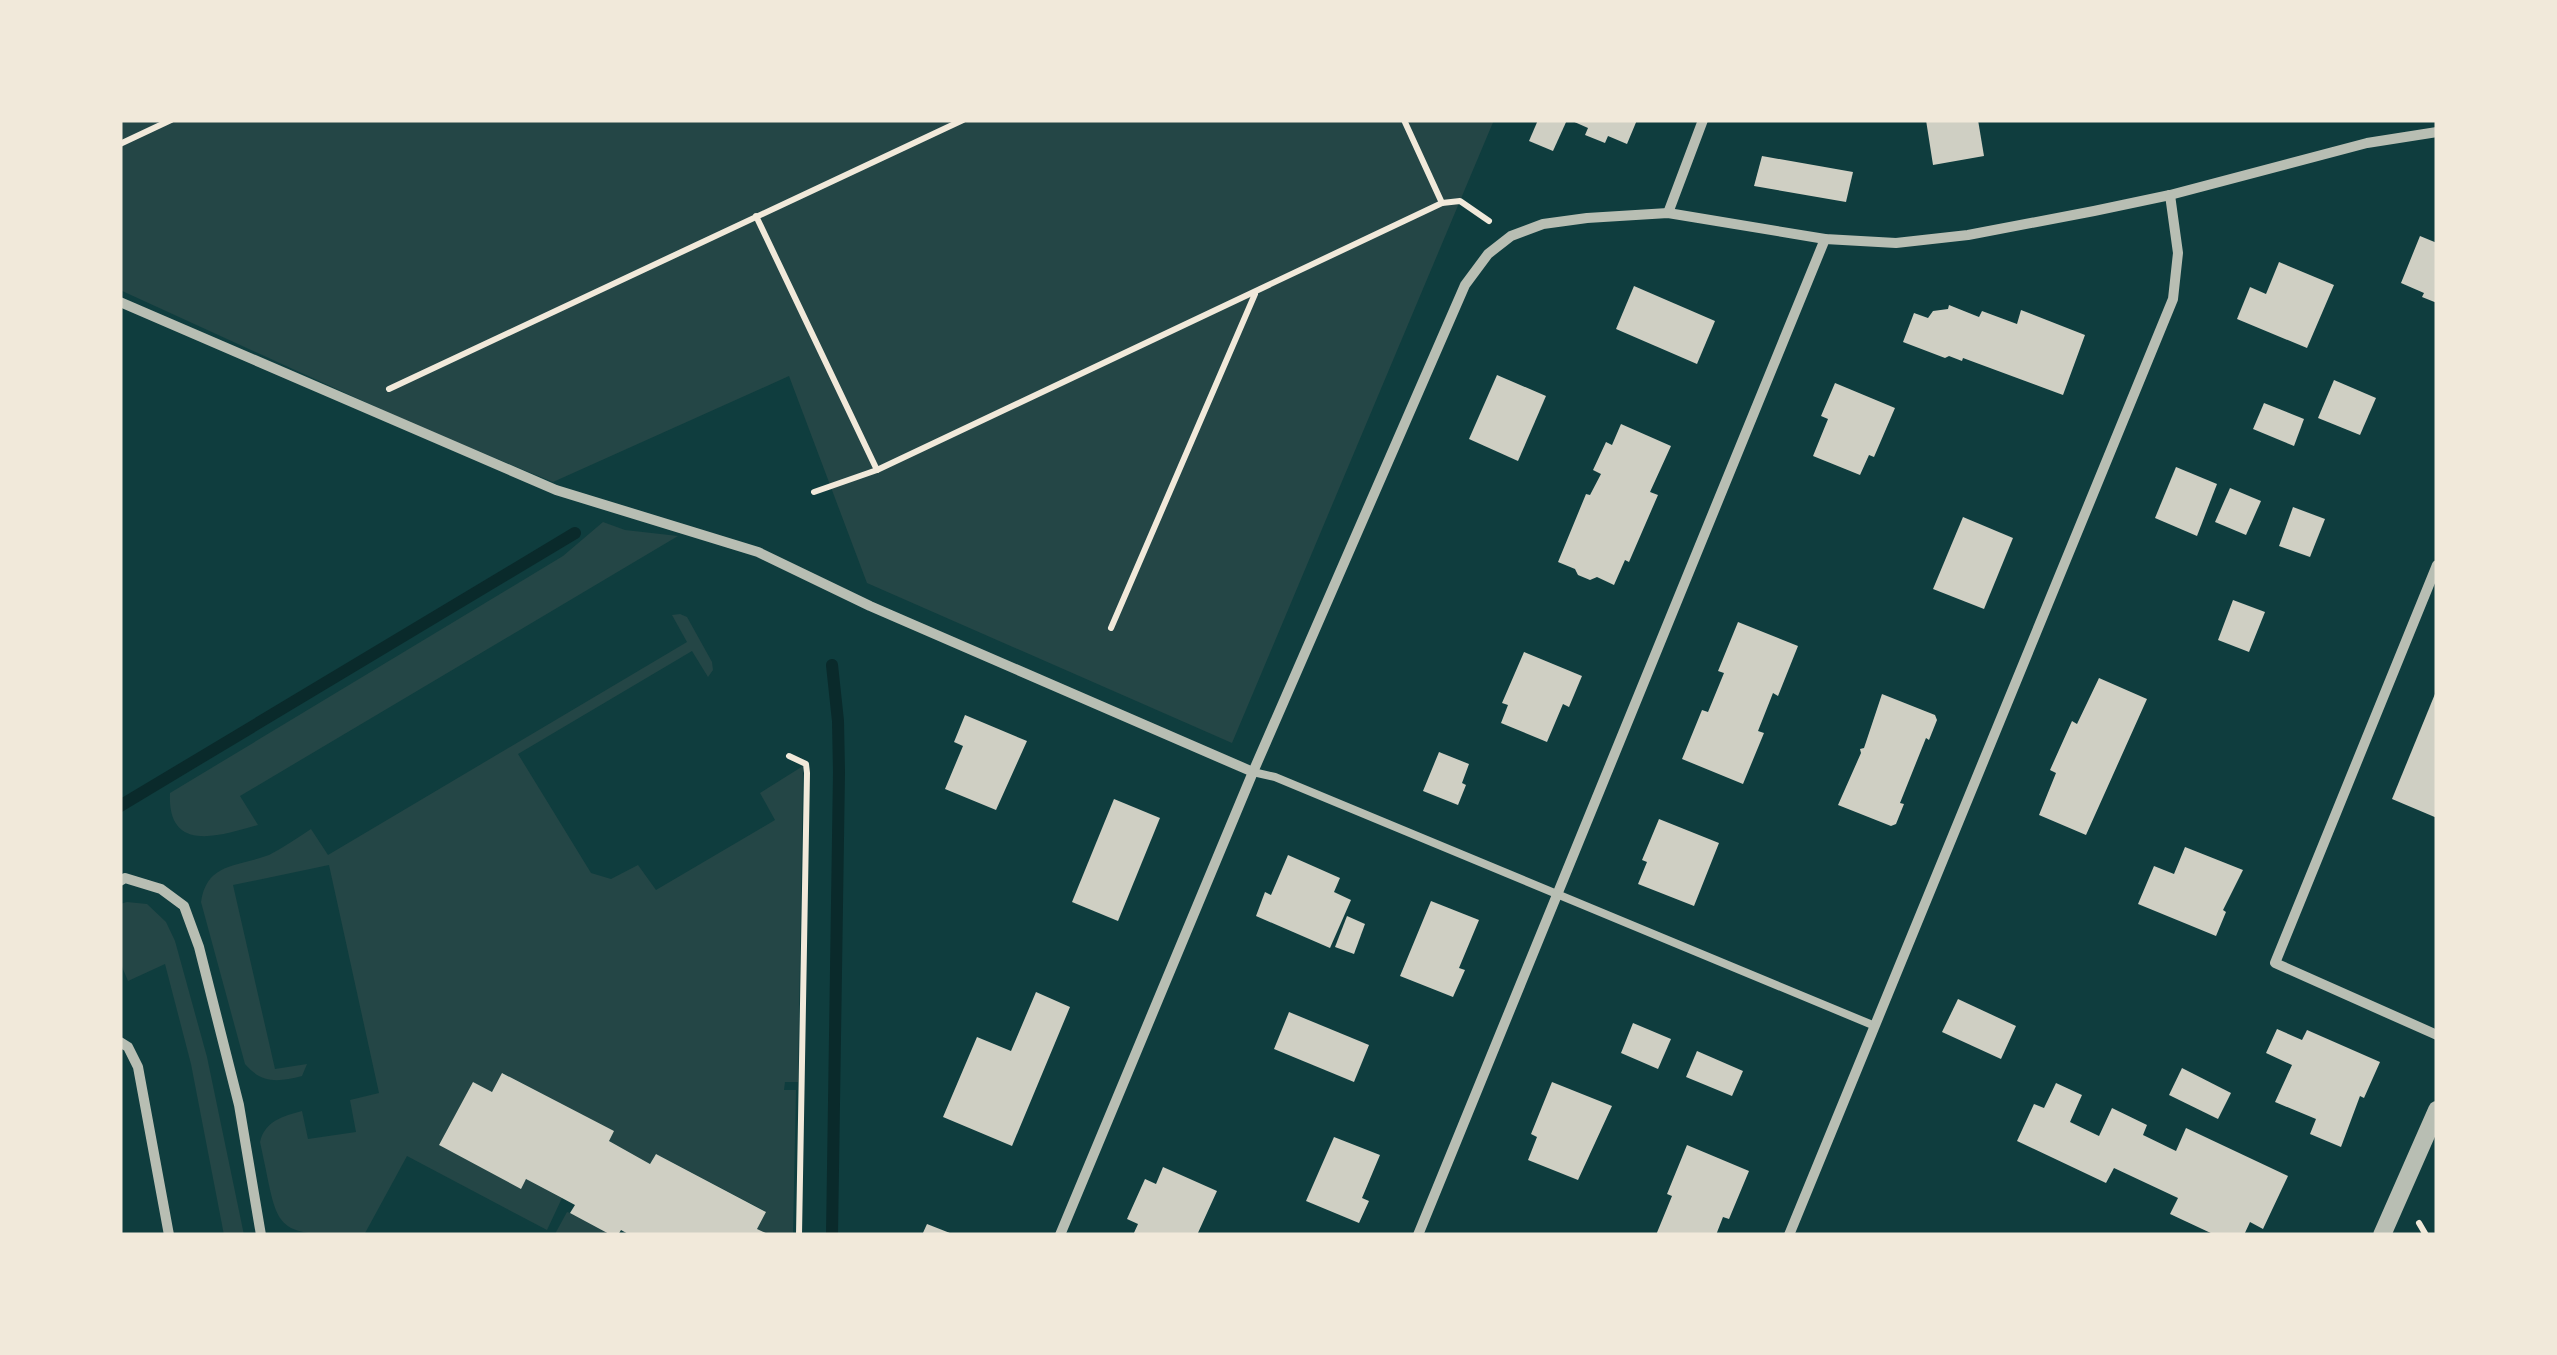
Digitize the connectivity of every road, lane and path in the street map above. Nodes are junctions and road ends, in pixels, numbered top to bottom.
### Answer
1 (171, 120) edge
2 (963, 120) edge
3 (1404, 120) edge
4 (1703, 120) edge
5 (2437, 132) edge
6 (120, 144) edge
7 (2170, 195) junction
8 (1442, 203) junction
9 (1668, 214) junction
10 (756, 216) junction
11 (1511, 236) junction
12 (1825, 239) junction
13 (1256, 294) junction
14 (120, 302) edge
15 (382, 392) dead end
16 (877, 470) junction
17 (814, 492) dead end
18 (2437, 564) edge
19 (1111, 628) dead end
20 (789, 756) dead end
21 (1253, 772) junction
22 (120, 881) edge
23 (1558, 894) junction
24 (1874, 1026) junction
25 (2437, 1036) edge
26 (120, 1042) edge
27 (2437, 1110) edge
28 (169, 1235) edge
29 (262, 1235) edge
30 (799, 1235) edge
31 (1060, 1235) edge
32 (1418, 1235) edge
33 (1788, 1235) edge
34 (2382, 1235) edge

1 - 6 path
2 - 10 path
3 - 8 path
4 - 9 street
5 - 7 street
7 - 12 street
7 - 24 street
8 - 11 path
8 - 13 path
9 - 11 street
9 - 12 street
10 - 15 path
10 - 16 path
11 - 21 street
12 - 23 street
13 - 16 path
13 - 19 path
14 - 21 street
16 - 17 path
18 - 25 street
20 - 30 path
21 - 23 lane
21 - 31 street
22 - 29 street
23 - 24 lane
23 - 32 street
24 - 33 street
26 - 28 street
27 - 34 street

